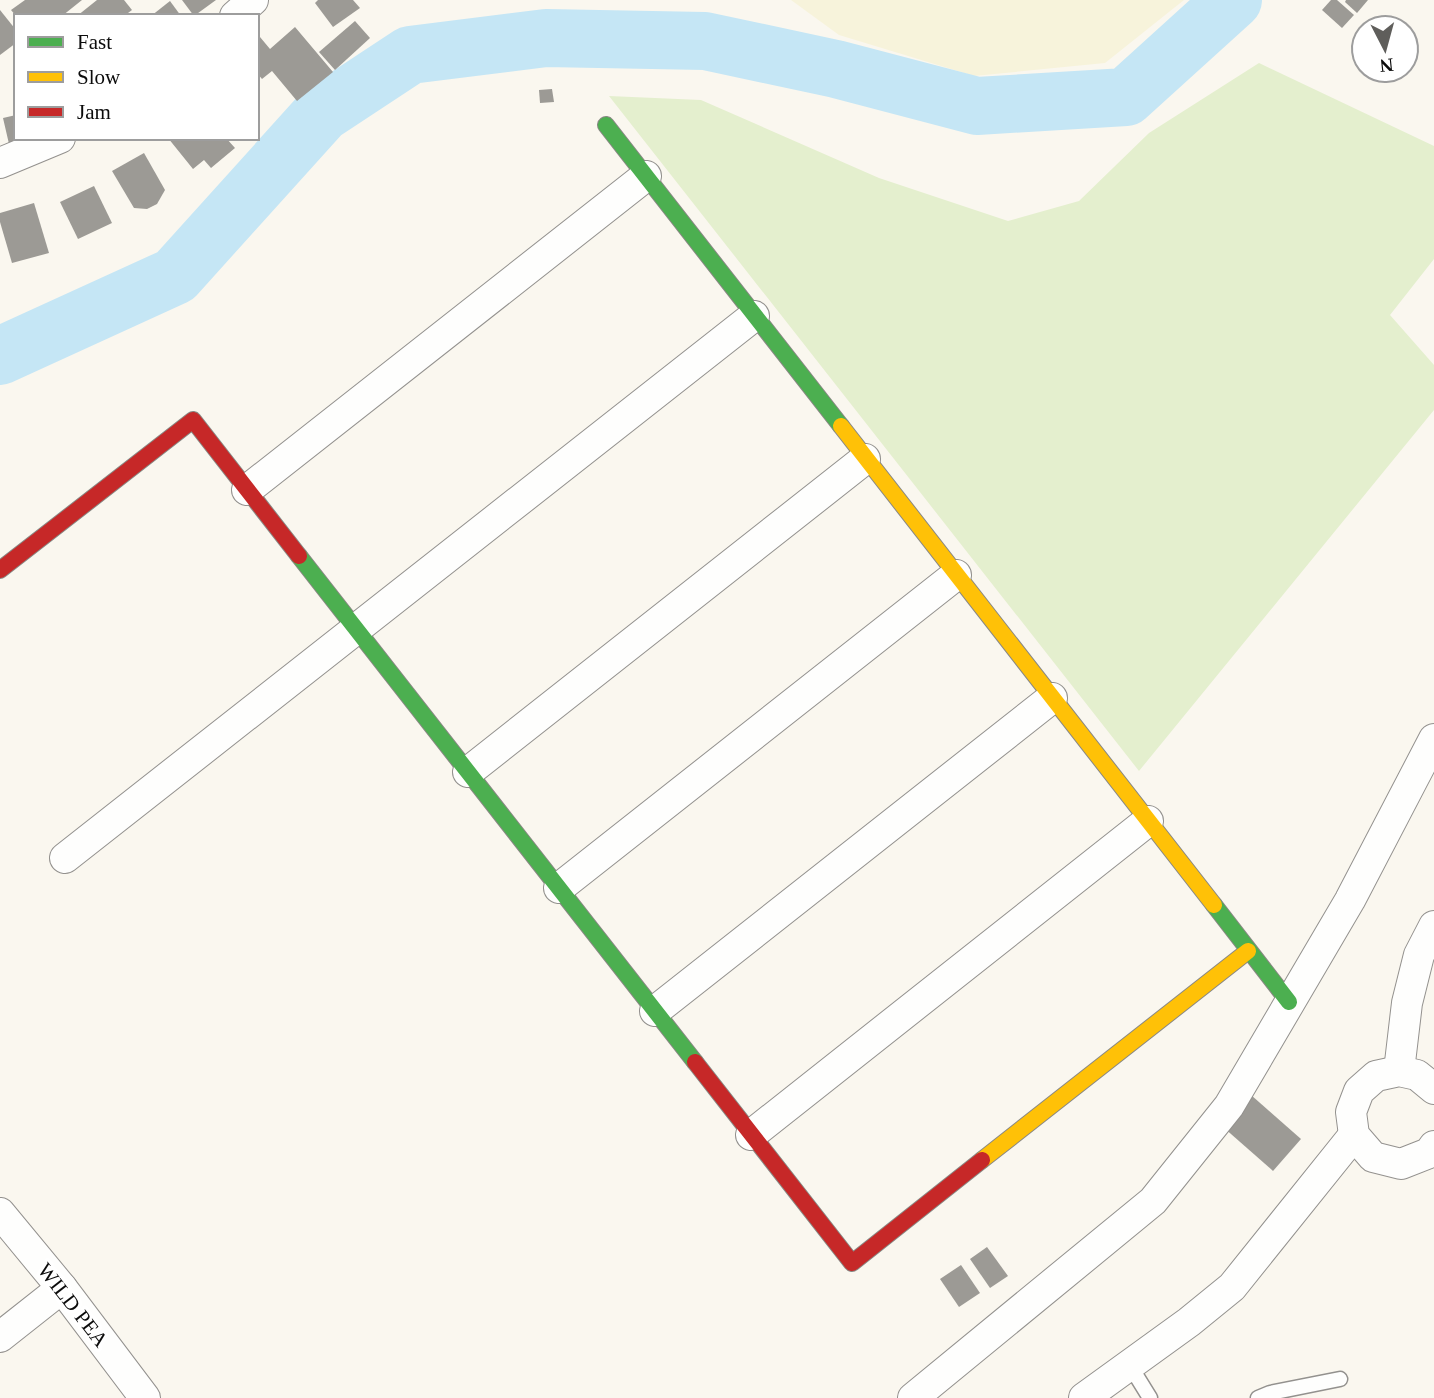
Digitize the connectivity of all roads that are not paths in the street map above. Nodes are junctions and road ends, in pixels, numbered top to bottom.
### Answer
1 (253, 0) edge
2 (237, 14) edge
3 (606, 125) dead end
4 (55, 140) edge
5 (0, 163) edge
6 (646, 176) junction
7 (754, 316) junction
8 (866, 458) junction
9 (247, 490) junction
10 (0, 570) edge
11 (956, 575) junction
12 (356, 629) junction
13 (1052, 698) junction
14 (1434, 739) edge
15 (468, 772) junction
16 (1148, 821) junction
17 (65, 858) dead end
18 (559, 888) junction
19 (1434, 926) edge
20 (1248, 951) junction
21 (1289, 1002) junction
22 (655, 1011) junction
23 (1399, 1071) junction
24 (1434, 1089) edge
25 (751, 1135) junction
26 (1354, 1135) junction
27 (1432, 1156) edge
28 (0, 1213) edge
29 (62, 1288) junction
30 (0, 1337) edge
31 (1129, 1364) junction
32 (1340, 1379) dead end
33 (145, 1398) edge
34 (913, 1398) edge
35 (1084, 1398) edge
36 (1150, 1398) edge
37 (1258, 1398) edge

1 - 2 street
3 - 6 street
4 - 5 street
6 - 7 street
6 - 9 street
7 - 8 street
7 - 12 street
8 - 11 street
8 - 15 street
9 - 10 street
9 - 12 street
11 - 13 street
11 - 18 street
12 - 15 street
12 - 17 street
13 - 16 street
13 - 22 street
14 - 21 street
15 - 18 street
16 - 20 street
16 - 25 street
18 - 22 street
19 - 23 street
20 - 21 street
20 - 25 street
21 - 34 street
22 - 25 street
23 - 24 street
23 - 26 street
26 - 27 street
26 - 31 street
28 - 29 street, WILD PEA
29 - 30 street
29 - 33 street, WILD PEA
31 - 35 street
31 - 36 lane
32 - 37 lane

